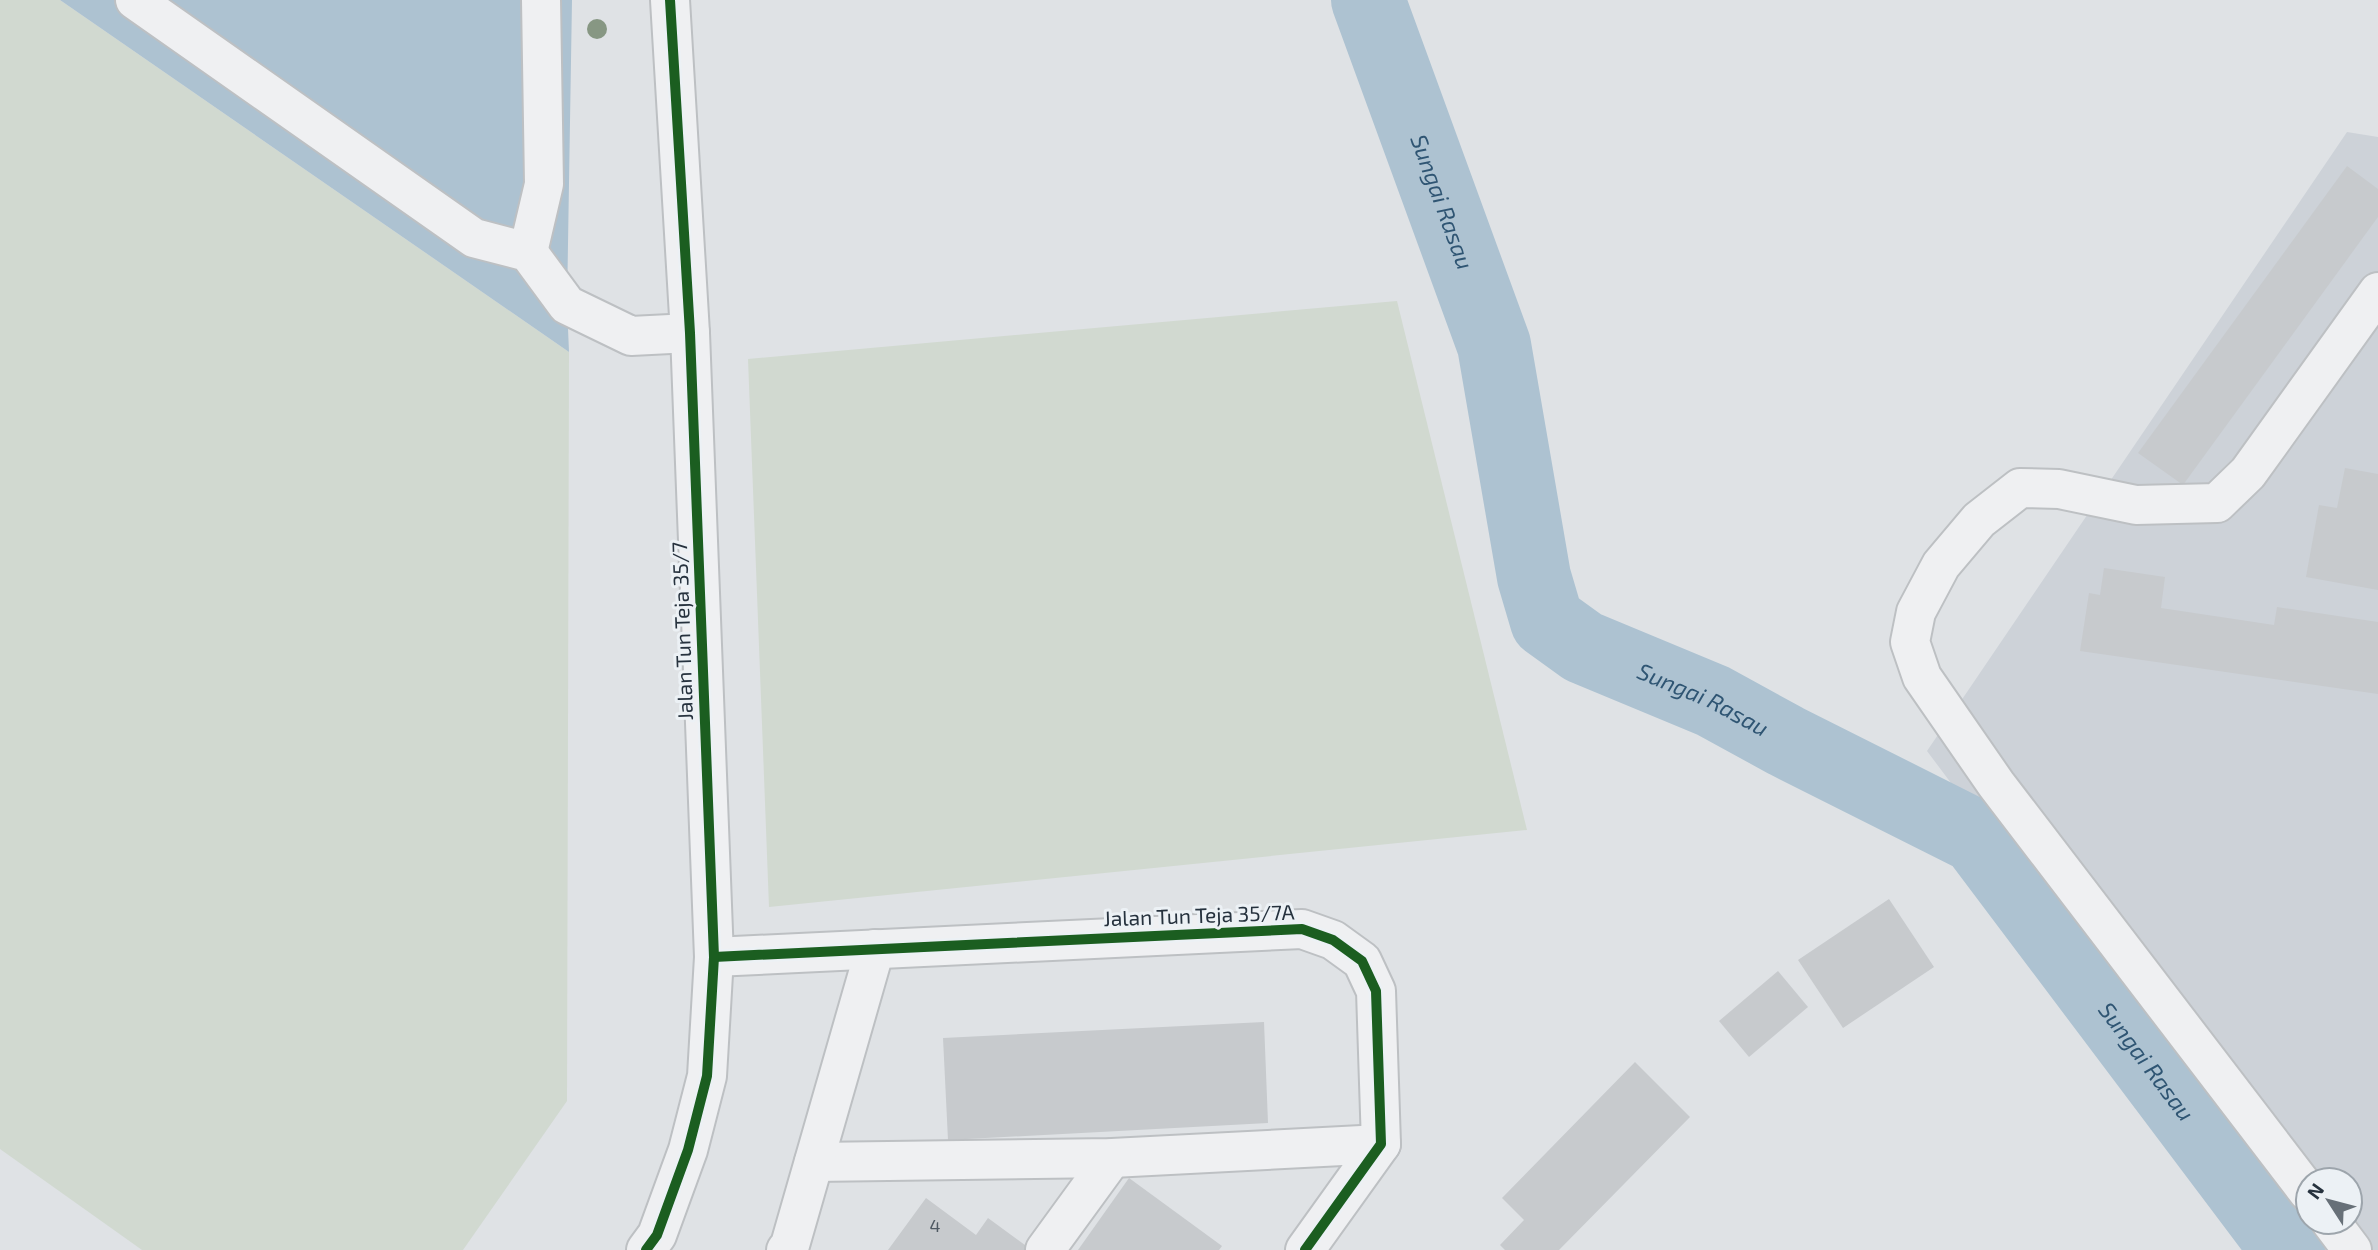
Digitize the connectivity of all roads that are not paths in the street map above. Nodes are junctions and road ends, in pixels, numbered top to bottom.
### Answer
1 (135, 0) edge
2 (541, 0) edge
3 (670, 0) edge
4 (528, 252) junction
5 (2378, 292) edge
6 (690, 333) junction
7 (875, 949) junction
8 (714, 957) junction
9 (1381, 1144) junction
10 (1112, 1158) junction
11 (814, 1162) junction
12 (2294, 1174) edge
13 (646, 1250) edge
14 (786, 1250) edge
15 (1045, 1250) edge
16 (1305, 1250) edge

1 - 4 street
2 - 4 street
3 - 6 street, Jalan Tun Teja 35/7
4 - 6 street
5 - 12 street
6 - 8 street, Jalan Tun Teja 35/7
7 - 8 street, Jalan Tun Teja 35/7A
7 - 9 street, Jalan Tun Teja 35/7A
7 - 11 street
8 - 13 street, Jalan Tun Teja 35/7
9 - 10 street
9 - 16 street
10 - 11 street
10 - 15 street
11 - 14 street

